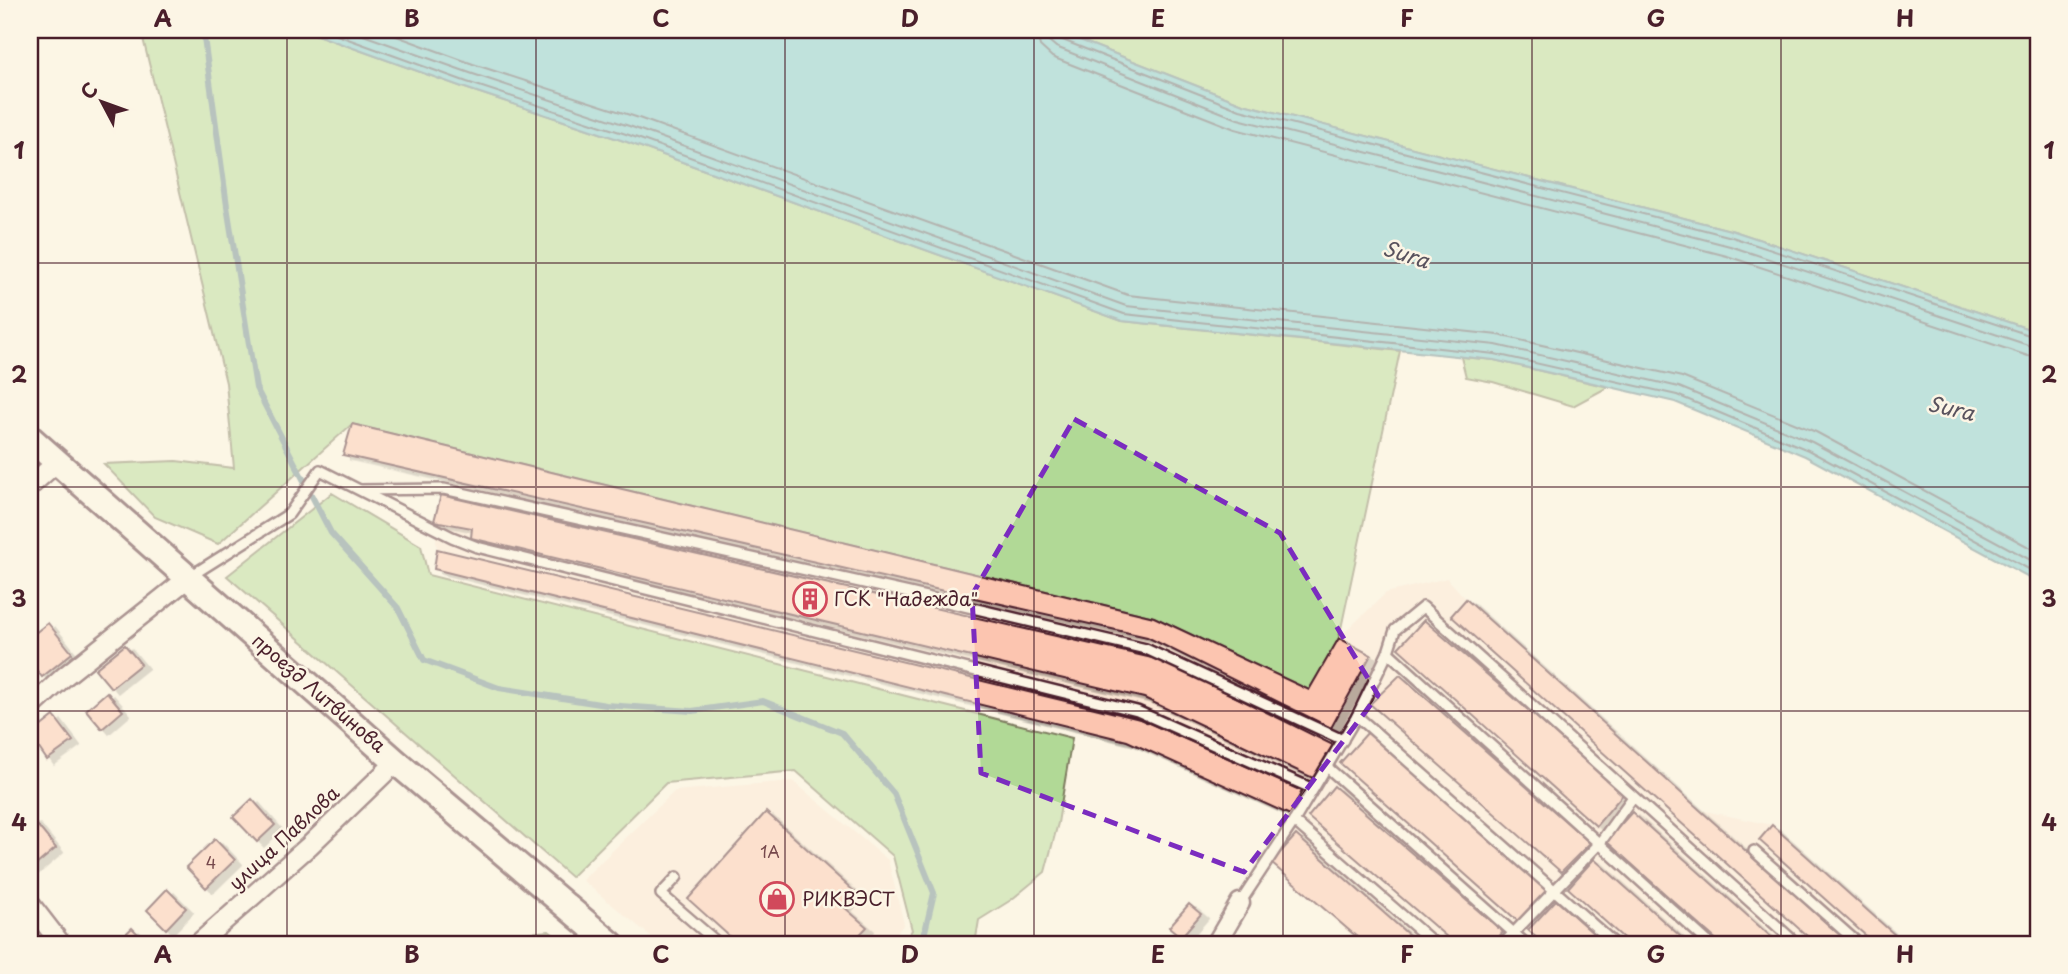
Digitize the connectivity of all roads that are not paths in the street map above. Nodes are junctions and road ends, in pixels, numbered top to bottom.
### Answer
1 (30, 439) edge
2 (57, 462) junction
3 (30, 486) edge
4 (359, 490) junction
5 (188, 578) junction
6 (1388, 652) junction
7 (30, 708) edge
8 (1357, 716) junction
9 (1343, 740) junction
10 (396, 762) junction
11 (1327, 766) junction
12 (1314, 789) junction
13 (1633, 797) junction
14 (1294, 821) junction
15 (1599, 844) junction
16 (1754, 851) dead end
17 (677, 877) dead end
18 (1555, 891) junction
19 (1240, 903) joint
20 (30, 904) edge
21 (1514, 933) junction
22 (61, 944) edge
23 (198, 944) edge
24 (611, 944) edge
25 (719, 944) edge
26 (1216, 944) edge
27 (1435, 944) edge
28 (1503, 944) edge
29 (1526, 944) edge
30 (1615, 944) edge
31 (1710, 944) edge
32 (1797, 944) edge
33 (1859, 944) edge

1 - 2 main road, проезд Литвинова
2 - 3 street
2 - 5 main road, проезд Литвинова
4 - 5 lane
4 - 9 lane
4 - 12 lane
5 - 7 street
5 - 10 main road, проезд Литвинова
6 - 8 lane
6 - 13 lane
6 - 15 lane
8 - 9 lane
8 - 18 lane
9 - 11 lane
10 - 23 street, улица Павлова
10 - 24 main road, проезд Литвинова
11 - 12 lane
11 - 21 lane
12 - 14 lane
13 - 15 lane
13 - 32 lane
14 - 19 lane
14 - 27 lane
15 - 18 lane
15 - 31 lane
16 - 33 lane
17 - 25 lane
18 - 21 lane
18 - 30 lane
19 - 26 street
20 - 22 street
21 - 28 lane
21 - 29 lane

